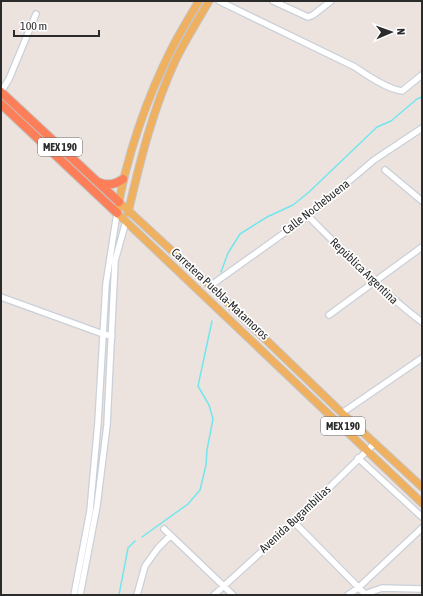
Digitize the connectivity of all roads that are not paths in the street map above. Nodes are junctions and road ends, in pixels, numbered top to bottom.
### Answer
1 (199, 1) edge
2 (209, 1) edge
3 (219, 1) edge
4 (273, 1) edge
5 (331, 1) edge
6 (36, 14) dead end
7 (422, 75) edge
8 (1, 92) edge
9 (1, 104) edge
10 (422, 128) edge
11 (385, 170) dead end
12 (124, 176) junction
13 (137, 177) junction
14 (96, 181) junction
15 (422, 201) edge
16 (119, 202) junction
17 (128, 210) junction
18 (117, 213) junction
19 (308, 216) junction
20 (126, 221) junction
21 (112, 246) junction
22 (119, 247) junction
23 (422, 247) edge
24 (375, 283) junction
25 (210, 286) junction
26 (1, 297) edge
27 (329, 315) dead end
28 (422, 322) edge
29 (103, 334) junction
30 (112, 336) junction
31 (422, 358) edge
32 (342, 413) junction
33 (375, 443) junction
34 (368, 450) junction
35 (358, 458) junction
36 (422, 487) edge
37 (422, 502) edge
38 (422, 517) edge
39 (294, 522) junction
40 (422, 528) edge
41 (164, 529) dead end
42 (170, 536) junction
43 (223, 585) junction
44 (358, 588) junction
45 (422, 589) edge
46 (74, 595) edge
47 (80, 595) edge
48 (137, 595) edge
49 (214, 595) edge
50 (233, 595) edge
51 (348, 595) edge
52 (365, 595) edge

1 - 12 main road
2 - 13 main road
3 - 7 street
4 - 5 street
6 - 8 street
8 - 14 highway, Carretera Puebla-Matamoros / MEX 190
9 - 18 highway, Carretera Puebla-Matamoros / MEX 190
10 - 19 street, Calle Nochebuena
11 - 15 street
12 - 13 main road
12 - 14 highway
12 - 16 main road
13 - 17 main road
14 - 16 highway, Carretera Puebla-Matamoros / MEX 190
16 - 17 main road, Carretera Puebla-Matamoros / MEX 190
16 - 18 main road
17 - 20 main road
17 - 25 main road, Carretera Puebla-Matamoros / MEX 190
18 - 20 main road, Carretera Puebla-Matamoros / MEX 190
18 - 21 street
19 - 24 street, República Argentina
19 - 25 street, Calle Nochebuena
20 - 22 street
20 - 34 main road, Carretera Puebla-Matamoros / MEX 190
21 - 22 street
21 - 29 street
22 - 30 street
23 - 24 street
24 - 27 street
24 - 28 street, República Argentina
25 - 32 main road, Carretera Puebla-Matamoros / MEX 190
26 - 29 street
29 - 30 street
29 - 46 street
30 - 47 street
31 - 32 street
32 - 33 main road, Carretera Puebla-Matamoros / MEX 190
33 - 34 street, Avenida Bugambilias
33 - 36 main road, Carretera Puebla-Matamoros / MEX 190
34 - 35 street, Avenida Bugambilias
34 - 37 main road, Carretera Puebla-Matamoros / MEX 190
35 - 38 street
35 - 39 street, Avenida Bugambilias
39 - 43 street, Avenida Bugambilias
39 - 44 street
40 - 44 street
41 - 42 street
42 - 43 street
42 - 48 street
43 - 49 street, Avenida Bugambilias
43 - 50 street
44 - 51 street
44 - 52 street
45 - 52 street

